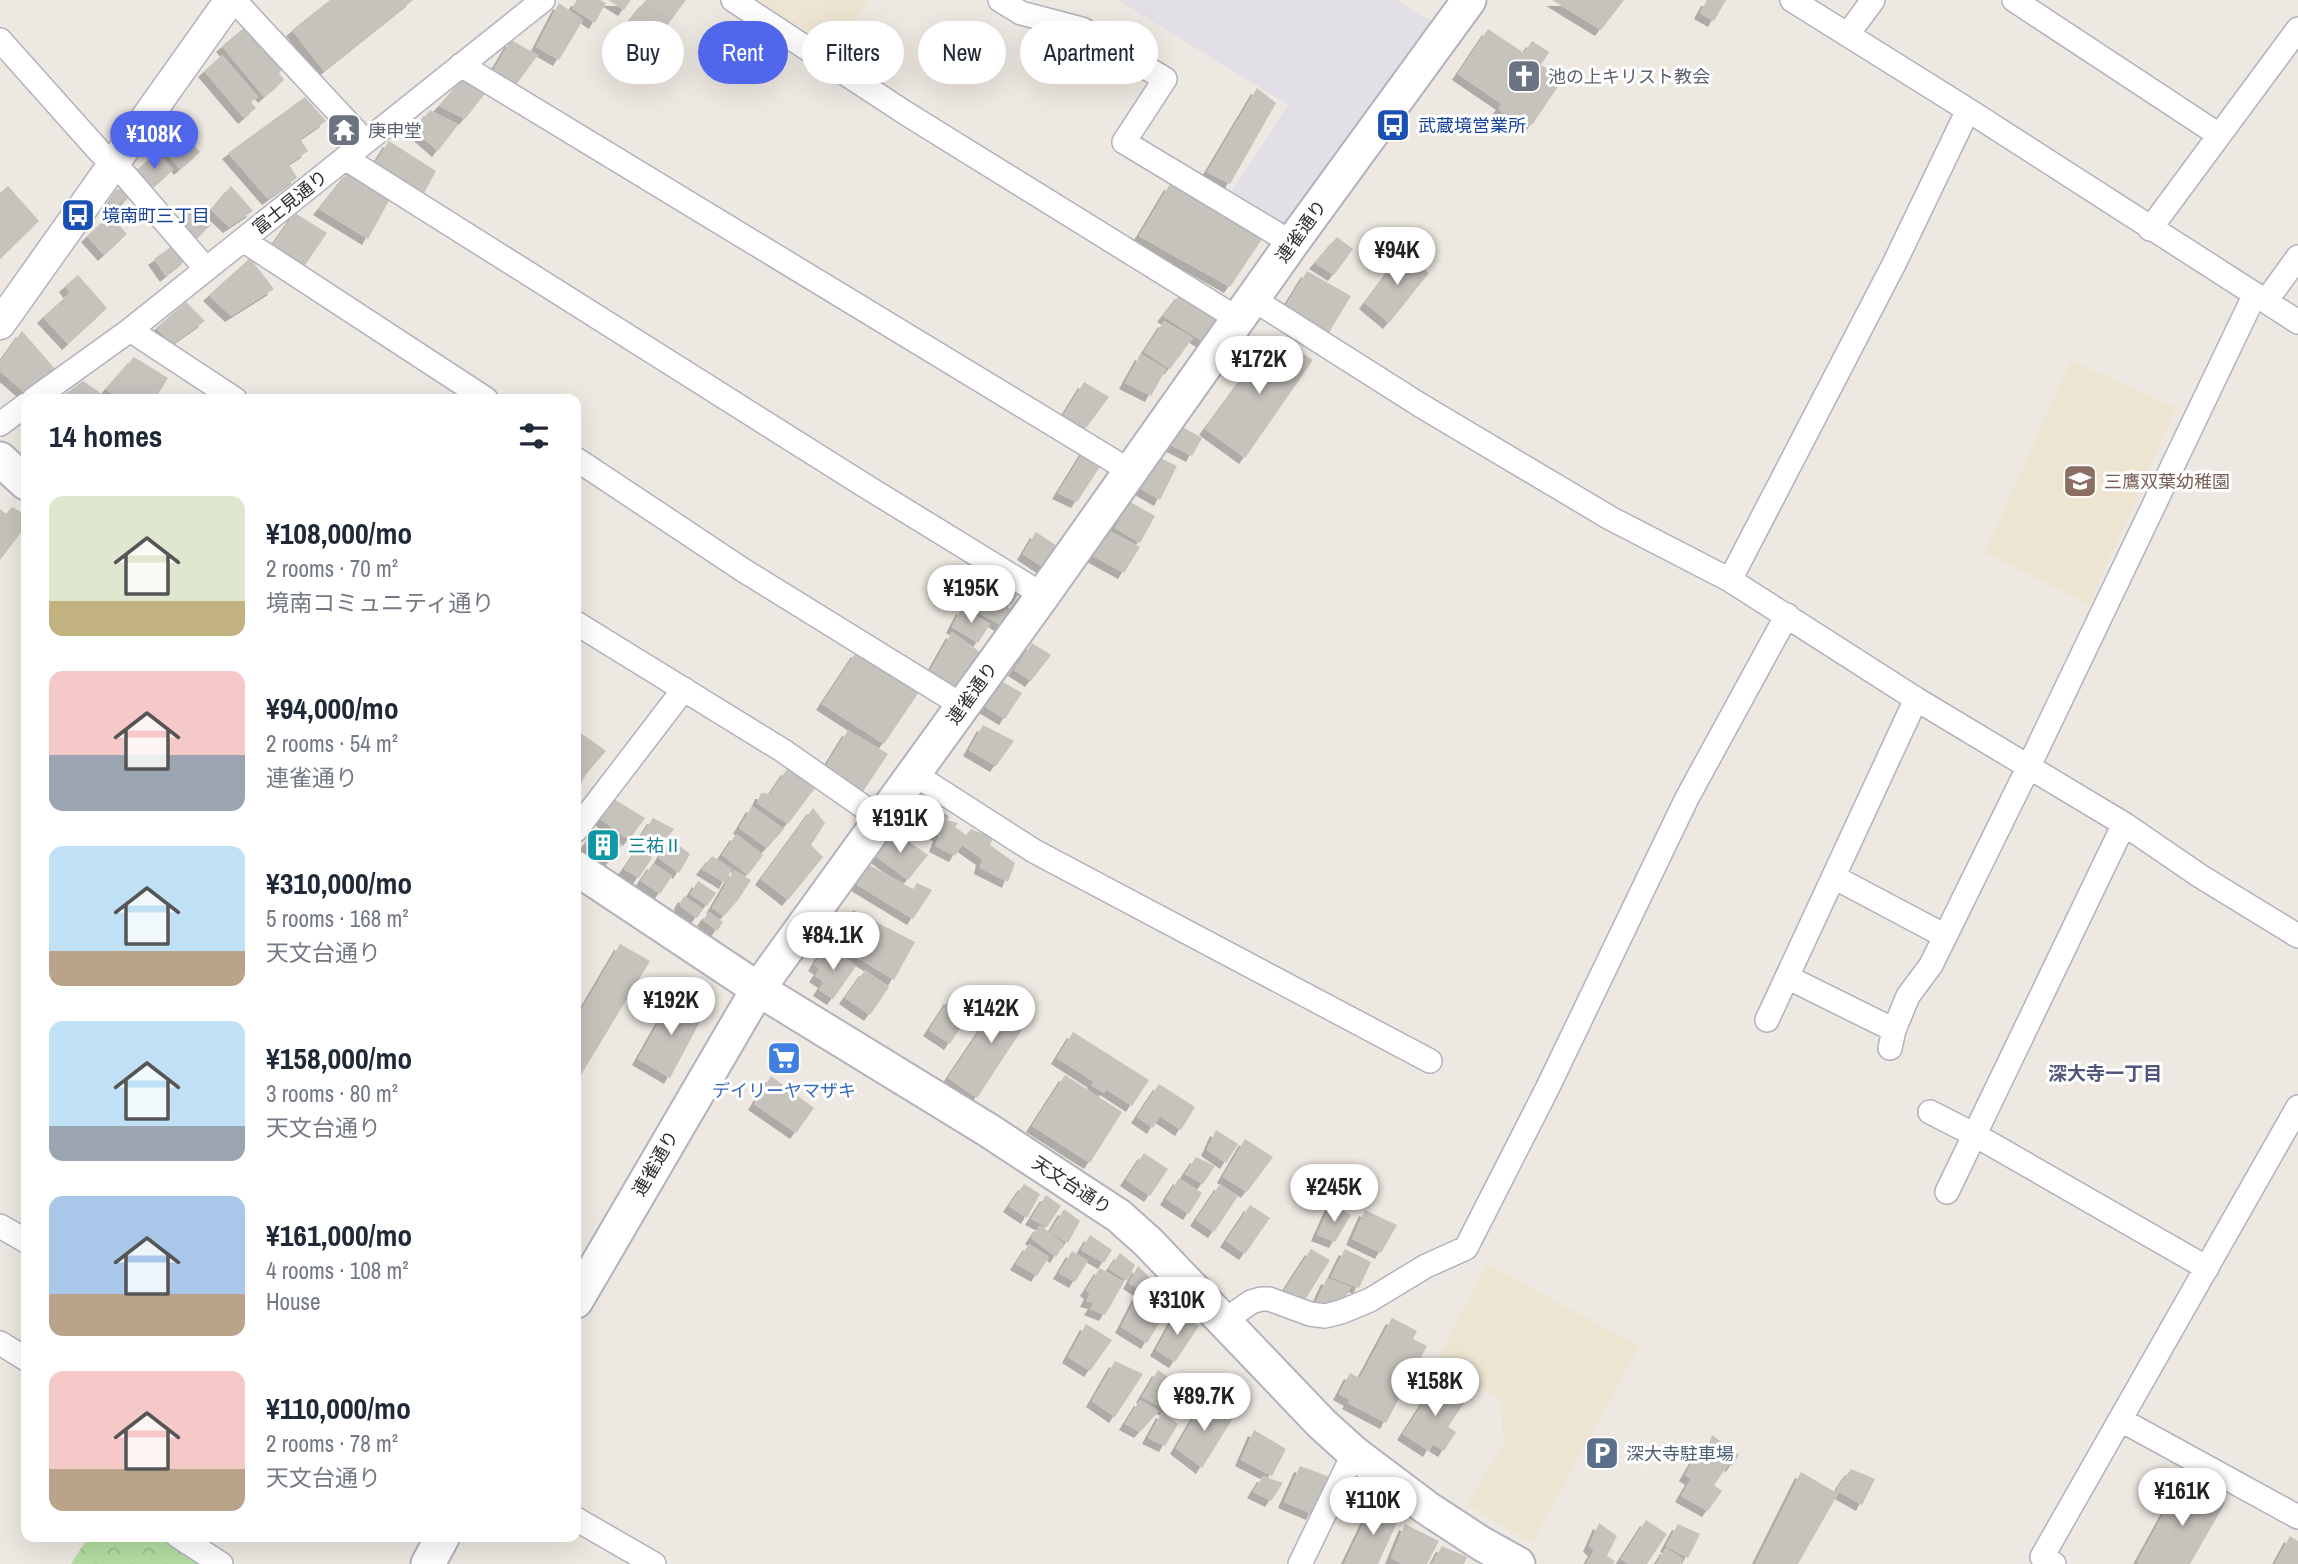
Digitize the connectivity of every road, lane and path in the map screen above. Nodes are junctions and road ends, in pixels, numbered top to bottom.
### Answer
1 (232, 0) edge
2 (543, 0) edge
3 (733, 0) edge
4 (1000, 0) edge
5 (1469, 0) edge
6 (1792, 0) edge
7 (1873, 0) edge
8 (2014, 0) edge
9 (2298, 30) edge
10 (1848, 34) junction
11 (1, 43) edge
12 (461, 65) junction
13 (1968, 110) junction
14 (2219, 135) junction
15 (365, 141) junction
16 (345, 158) junction
17 (113, 164) junction
18 (2150, 229) junction
19 (243, 240) junction
20 (1292, 243) junction
21 (2298, 257) edge
22 (206, 269) junction
23 (2260, 297) junction
24 (1245, 309) junction
25 (2298, 322) edge
26 (0, 324) edge
27 (130, 330) junction
28 (41, 394) edge
29 (227, 394) edge
30 (478, 394) edge
31 (21, 409) edge
32 (0, 424) edge
33 (0, 459) edge
34 (581, 462) edge
35 (1130, 471) junction
36 (21, 478) edge
37 (1730, 580) junction
38 (1044, 595) junction
39 (1787, 615) junction
40 (581, 625) edge
41 (684, 689) junction
42 (1916, 699) junction
43 (963, 706) junction
44 (2029, 766) junction
45 (914, 774) junction
46 (881, 819) junction
47 (581, 823) edge
48 (2124, 824) junction
49 (581, 871) edge
50 (1833, 877) junction
51 (1945, 936) junction
52 (2298, 936) edge
53 (1787, 977) junction
54 (758, 989) junction
55 (1767, 1020) dead end
56 (1430, 1061) dead end
57 (2298, 1107) edge
58 (1930, 1112) dead end
59 (1975, 1135) junction
60 (1947, 1192) dead end
61 (0, 1226) edge
62 (21, 1238) edge
63 (2207, 1268) junction
64 (581, 1292) edge
65 (1224, 1321) junction
66 (0, 1343) edge
67 (21, 1356) edge
68 (2121, 1420) junction
69 (1354, 1453) junction
70 (2298, 1517) edge
71 (581, 1522) edge
72 (187, 1542) edge
73 (440, 1542) edge
74 (1477, 1554) edge
75 (2048, 1561) edge
76 (221, 1564) edge
77 (428, 1564) edge
78 (654, 1564) edge
79 (1300, 1564) edge
80 (1518, 1564) edge

1 - 15 street
1 - 17 street
2 - 12 street, 富士見通り
3 - 24 street
4 - 20 street
5 - 20 main road, 連雀通り
6 - 10 street
7 - 10 street
8 - 14 street
9 - 14 street
10 - 13 street
11 - 17 street
12 - 15 street, 富士見通り
12 - 35 street
13 - 18 street
13 - 37 street
14 - 18 street
15 - 16 street, 富士見通り
16 - 19 street, 富士見通り
16 - 38 street
17 - 22 street
17 - 26 street
18 - 23 street
19 - 22 street, 富士見通り
19 - 30 street
20 - 24 main road, 連雀通り
21 - 23 street
22 - 27 street, 富士見通り
23 - 25 street
23 - 44 street
24 - 35 main road, 連雀通り
24 - 37 street
27 - 28 street, 富士見通り
27 - 29 street
31 - 32 street
33 - 36 main road
34 - 43 street
35 - 38 main road, 連雀通り
37 - 39 street
38 - 43 main road, 連雀通り
39 - 42 street
39 - 65 street
40 - 41 street
41 - 46 street
41 - 47 street
42 - 44 street
42 - 50 street
43 - 45 main road, 連雀通り
44 - 48 street
44 - 51 street
45 - 46 main road, 連雀通り
45 - 56 street
46 - 54 main road, 連雀通り
48 - 52 street
48 - 59 street
49 - 54 main road, 天文台通り
50 - 51 street
50 - 53 street
51 - 53 street
53 - 55 street
54 - 64 main road, 連雀通り
54 - 65 main road, 天文台通り
57 - 63 street
58 - 59 street
59 - 60 street
59 - 63 street
61 - 62 street
63 - 68 street
65 - 69 main road, 天文台通り
66 - 67 street
68 - 70 street
68 - 75 street
69 - 74 main road, 天文台通り
69 - 79 street
71 - 78 street
72 - 76 street
73 - 77 main road
74 - 80 main road, 天文台通り

